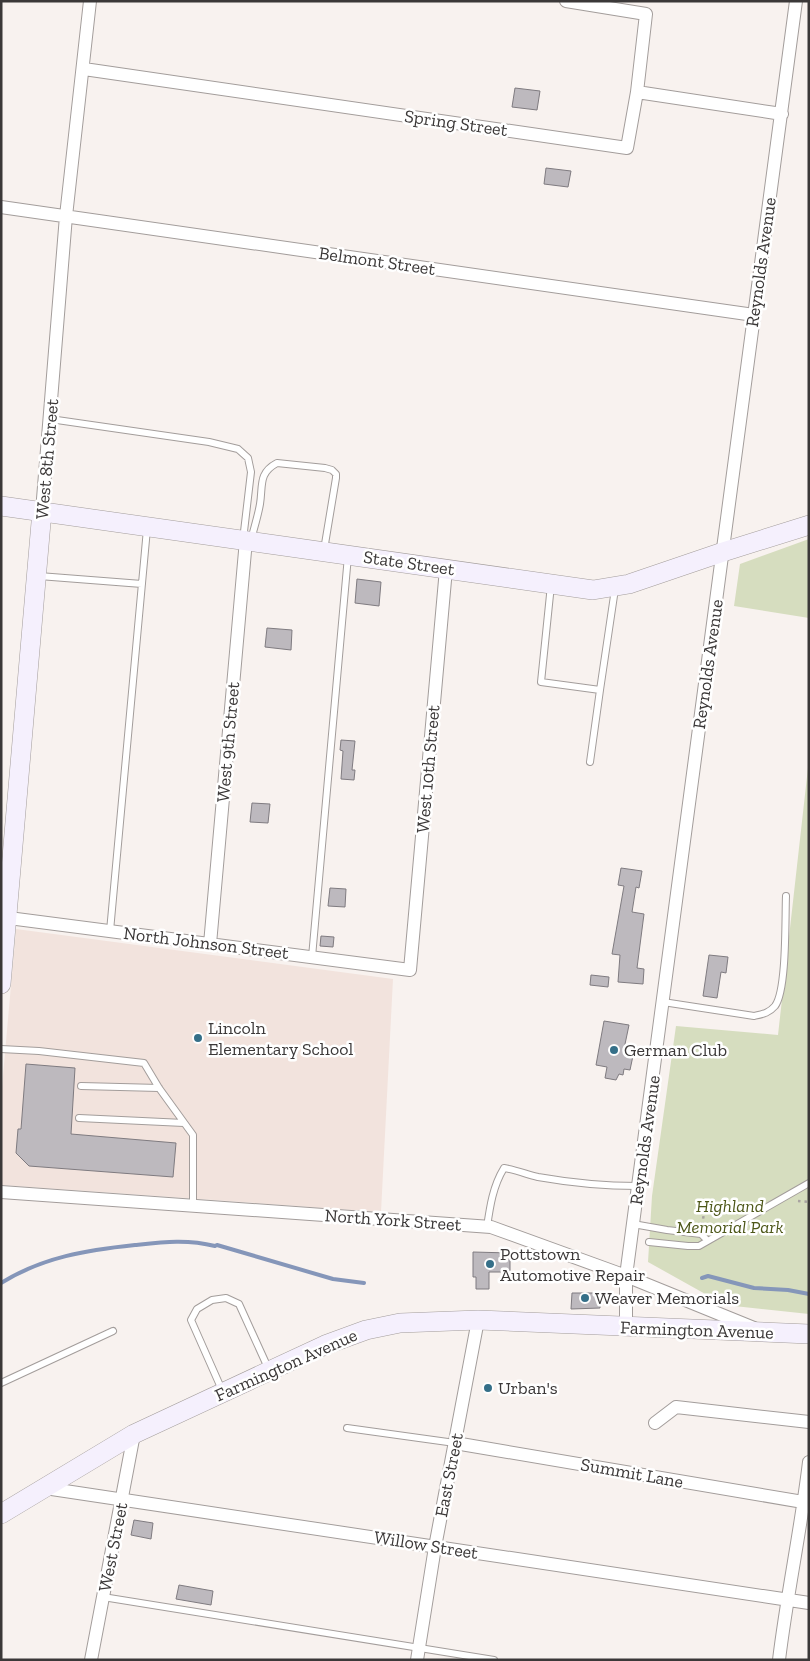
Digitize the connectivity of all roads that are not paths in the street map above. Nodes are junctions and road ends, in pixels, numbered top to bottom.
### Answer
1 (90, 1) edge
2 (566, 1) edge
3 (796, 1) edge
4 (84, 68) junction
5 (637, 92) junction
6 (782, 114) junction
7 (1, 207) edge
8 (66, 216) junction
9 (754, 315) junction
10 (50, 419) junction
11 (1, 506) edge
12 (42, 511) junction
13 (148, 526) junction
14 (809, 526) edge
15 (247, 540) junction
16 (324, 551) junction
17 (722, 552) junction
18 (348, 555) junction
19 (446, 569) junction
20 (37, 576) junction
21 (142, 584) junction
22 (551, 584) junction
23 (615, 586) junction
24 (600, 690) junction
25 (590, 762) dead end
26 (786, 896) dead end
27 (4, 917) edge
28 (110, 931) junction
29 (210, 944) junction
30 (312, 957) junction
31 (410, 970) joint
32 (1, 984) edge
33 (663, 1002) junction
34 (1, 1049) edge
35 (81, 1086) dead end
36 (159, 1088) junction
37 (79, 1118) dead end
38 (184, 1123) junction
39 (809, 1183) edge
40 (638, 1186) junction
41 (1, 1192) edge
42 (193, 1206) junction
43 (633, 1224) junction
44 (487, 1227) junction
45 (707, 1240) junction
46 (649, 1242) dead end
47 (626, 1280) junction
48 (478, 1320) junction
49 (626, 1327) junction
50 (113, 1331) dead end
51 (765, 1332) junction
52 (809, 1334) edge
53 (269, 1371) junction
54 (1, 1383) edge
55 (223, 1392) junction
56 (809, 1422) edge
57 (655, 1423) dead end
58 (347, 1428) dead end
59 (134, 1434) junction
60 (455, 1443) junction
61 (809, 1462) edge
62 (43, 1487) junction
63 (122, 1498) junction
64 (806, 1503) edge
65 (1, 1514) edge
66 (436, 1547) junction
67 (103, 1596) junction
68 (787, 1600) junction
69 (809, 1603) edge
70 (418, 1654) edge
71 (91, 1660) edge
72 (494, 1660) edge
73 (779, 1660) edge

1 - 4 street, West 8th Street
2 - 5 street
3 - 6 street, Reynolds Avenue
4 - 5 street, Spring Street
4 - 8 street, West 8th Street
5 - 6 street
6 - 9 street, Reynolds Avenue
7 - 8 street, Belmont Street
8 - 9 street, Belmont Street
8 - 10 street, West 8th Street
9 - 17 street, Reynolds Avenue
10 - 12 street, West 8th Street
10 - 15 lane
11 - 12 street, State Street
12 - 13 street, State Street
12 - 20 street, West 8th Street
13 - 15 street, State Street
13 - 21 lane
14 - 17 street, State Street
15 - 16 street, State Street
15 - 16 lane
15 - 29 street, West 9th Street
16 - 18 street, State Street
17 - 23 street, State Street
17 - 33 street, Reynolds Avenue
18 - 19 street, State Street
18 - 30 lane
19 - 22 street, State Street
19 - 31 street, West 10th Street
20 - 21 lane
20 - 27 street, West 8th Street
21 - 28 lane
22 - 23 street, State Street
22 - 24 lane
23 - 24 lane
24 - 25 lane
26 - 33 lane
27 - 28 street, North Johnson Street
27 - 32 street, West 8th Street
28 - 29 street, North Johnson Street
29 - 30 street, North Johnson Street
30 - 31 street, North Johnson Street
33 - 40 street, Reynolds Avenue
34 - 36 lane
35 - 36 lane
36 - 38 lane
37 - 38 lane
38 - 42 lane
39 - 45 lane
40 - 43 street, Reynolds Avenue
40 - 44 lane
41 - 42 street, North York Street
42 - 44 street, North York Street
43 - 45 lane
43 - 47 street, Reynolds Avenue
44 - 47 street, North York Street
45 - 46 lane
47 - 49 street, Reynolds Avenue
47 - 51 street, North York Street
48 - 49 street, Farmington Avenue
48 - 53 street, Farmington Avenue
48 - 60 street, East Street
49 - 51 street, Farmington Avenue
50 - 54 lane
51 - 52 street, Farmington Avenue
53 - 55 street, Farmington Avenue
53 - 55 lane
55 - 59 street, Farmington Avenue
56 - 57 street
58 - 60 lane
59 - 62 street, Farmington Avenue
59 - 63 street, West Street
60 - 64 street, Summit Lane
60 - 66 street, East Street
61 - 64 street
62 - 63 street, Willow Street
62 - 65 street, Farmington Avenue
63 - 66 street, Willow Street
63 - 67 street, West Street
64 - 68 street
66 - 68 street, Willow Street
66 - 70 street, East Street
67 - 70 lane
67 - 71 street, West Street
68 - 69 street, Willow Street
68 - 73 street
70 - 72 lane

